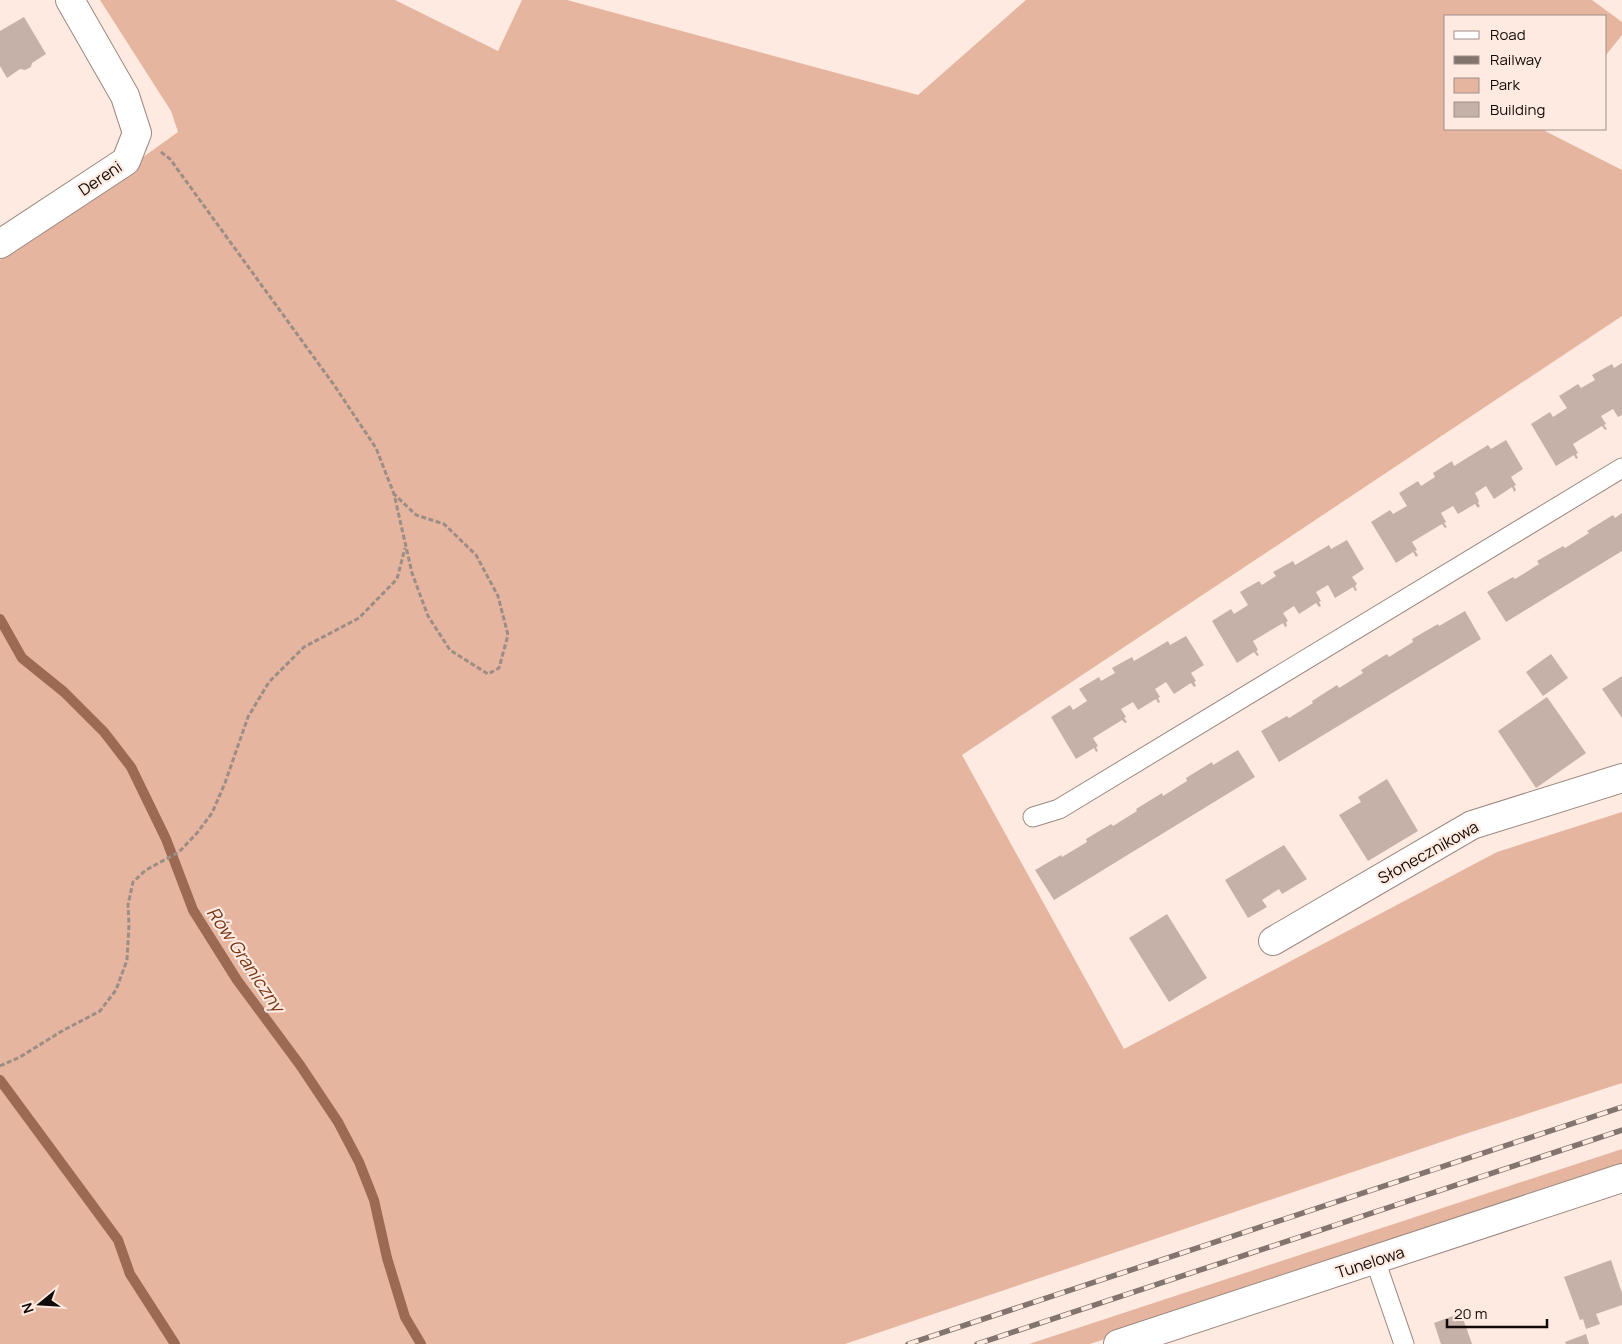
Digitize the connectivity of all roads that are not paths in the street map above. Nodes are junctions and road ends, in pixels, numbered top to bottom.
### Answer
1 (70, 0) edge
2 (0, 244) edge
3 (1622, 468) edge
4 (1622, 778) edge
5 (1033, 817) dead end
6 (1273, 941) dead end
7 (1622, 1178) edge
8 (1375, 1260) junction
9 (1118, 1344) edge
10 (1404, 1344) edge

1 - 2 street, Dereni
3 - 5 lane
4 - 6 street, Słonecznikowa
7 - 8 street, Tunelowa
8 - 9 street, Tunelowa
8 - 10 lane

